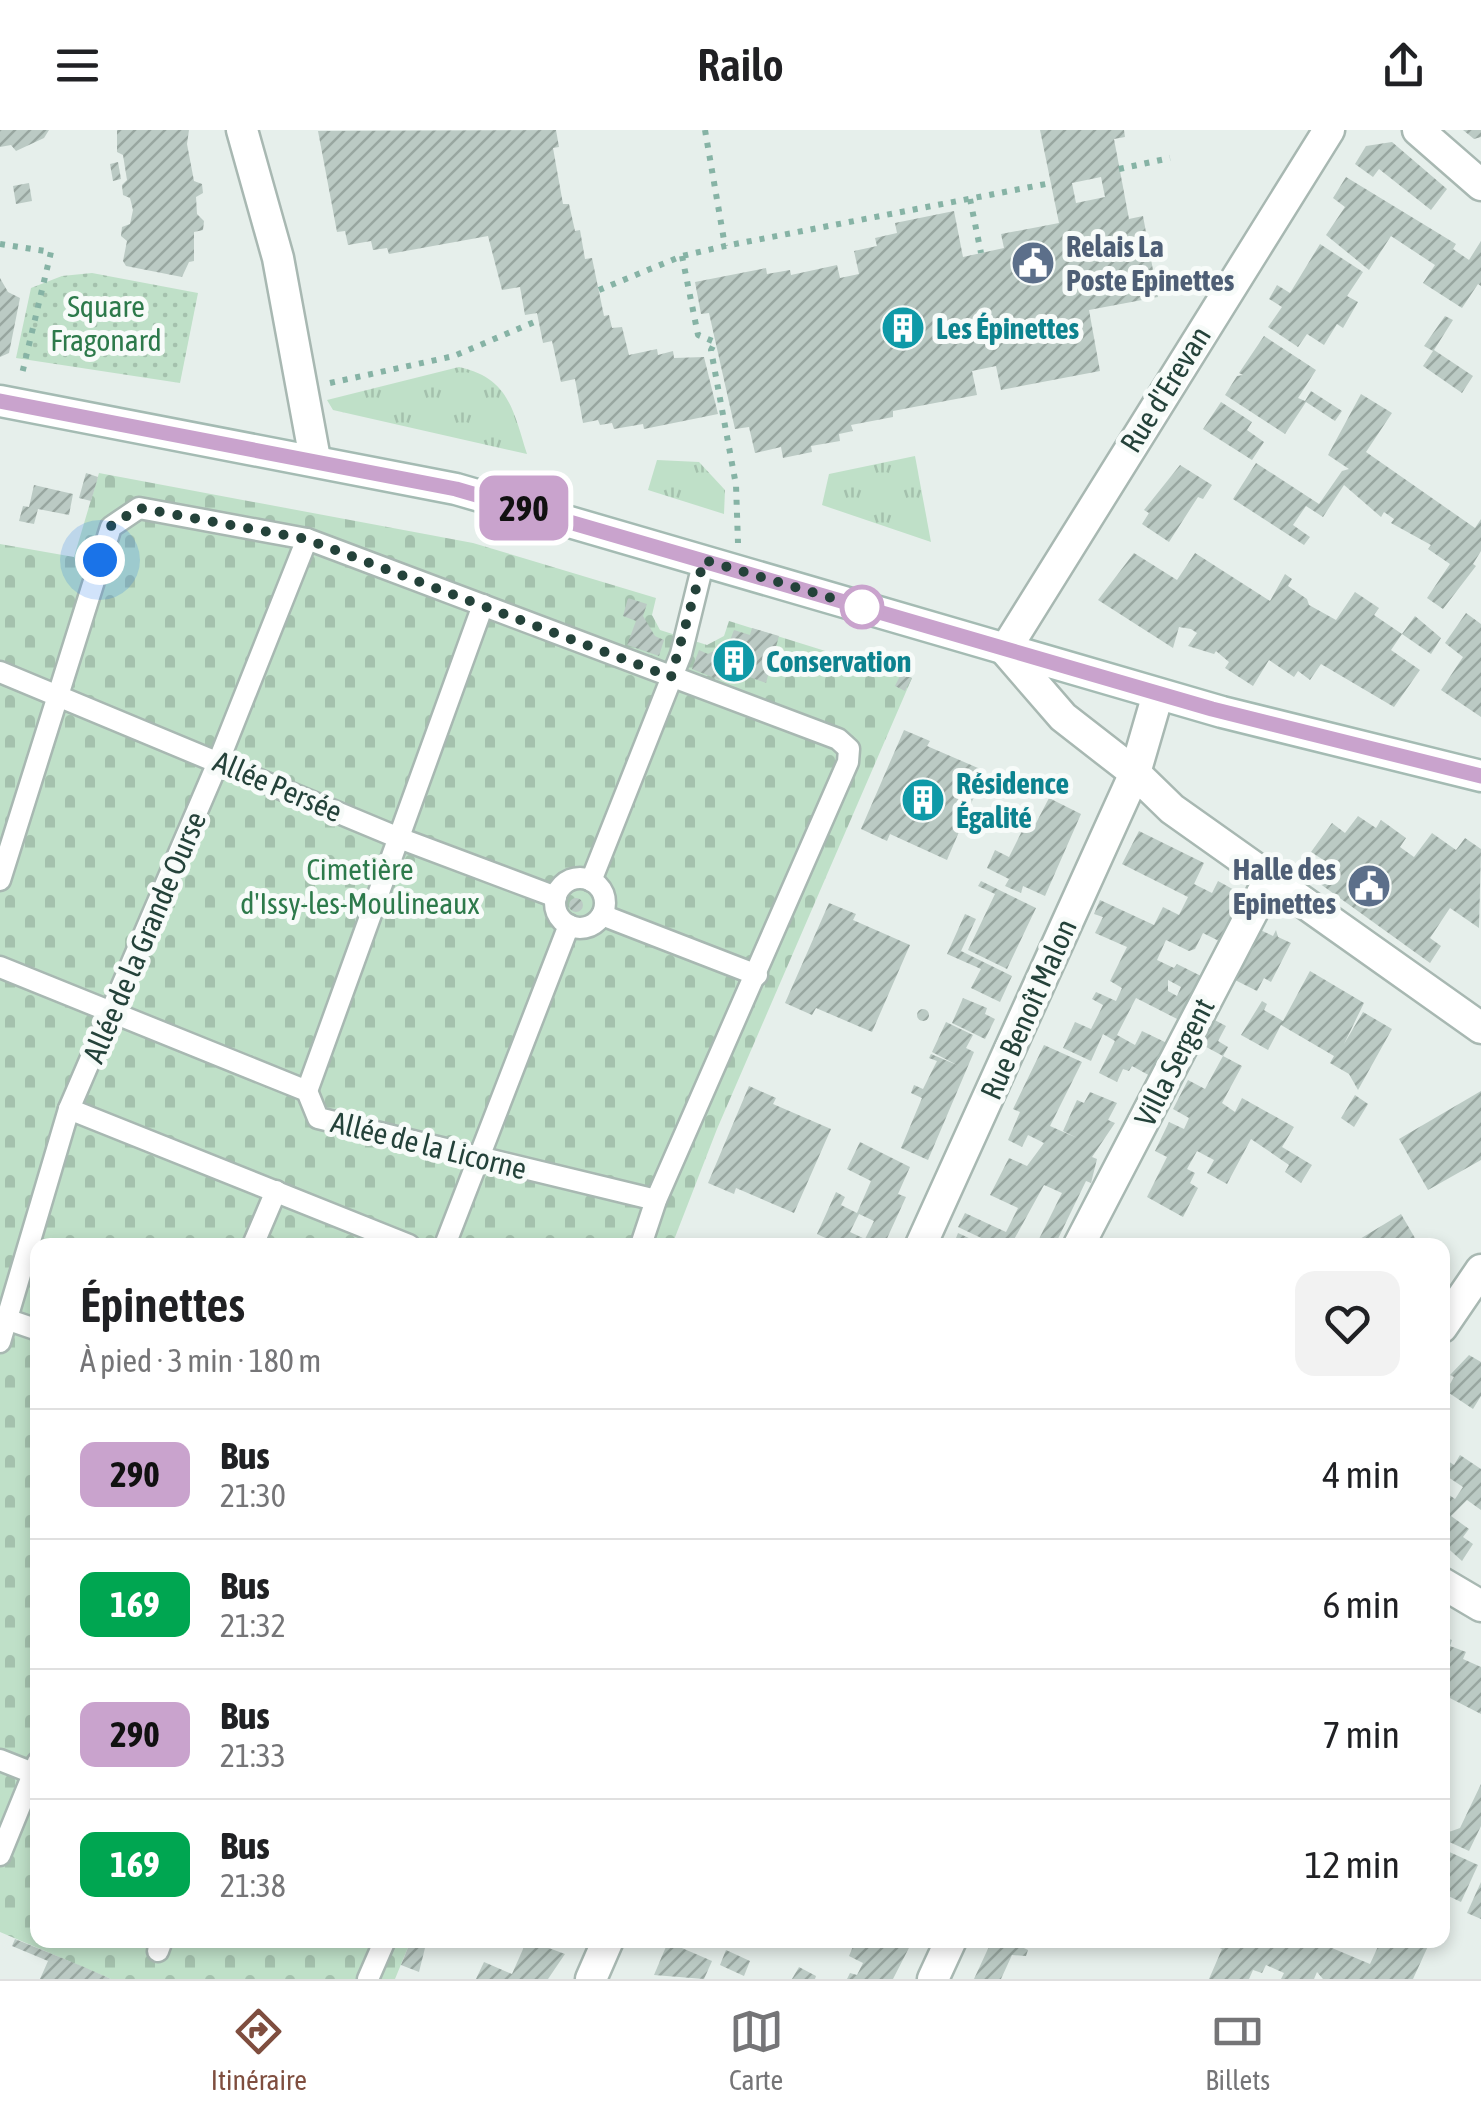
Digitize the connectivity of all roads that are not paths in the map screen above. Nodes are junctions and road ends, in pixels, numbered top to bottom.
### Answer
1 (242, 130) edge
2 (1329, 130) edge
3 (1418, 130) edge
4 (1481, 185) edge
5 (8, 403) edge
6 (315, 459) junction
7 (306, 539) junction
8 (704, 560) junction
9 (483, 604) junction
10 (1005, 650) junction
11 (0, 672) edge
12 (671, 677) junction
13 (1158, 694) junction
14 (58, 696) junction
15 (219, 760) junction
16 (1135, 772) junction
17 (1481, 776) edge
18 (399, 838) junction
19 (1270, 878) junction
20 (0, 880) edge
21 (591, 881) junction
22 (556, 897) junction
23 (602, 915) junction
24 (569, 925) junction
25 (0, 967) edge
26 (757, 976) junction
27 (113, 1013) junction
28 (1481, 1028) edge
29 (307, 1090) junction
30 (69, 1109) junction
31 (480, 1159) junction
32 (276, 1192) junction
33 (656, 1200) junction
34 (255, 1238) edge
35 (391, 1238) edge
36 (449, 1238) edge
37 (643, 1238) edge
38 (924, 1238) edge
39 (1083, 1238) edge
40 (1481, 1270) edge
41 (1450, 1315) edge
42 (3, 1318) edge
43 (30, 1327) edge
44 (0, 1342) edge
45 (1450, 1588) edge
46 (1481, 1606) edge
47 (0, 1760) edge
48 (30, 1768) edge
49 (30, 1784) edge
50 (0, 1856) edge
51 (381, 1948) edge
52 (605, 1948) edge
53 (948, 1948) edge
54 (368, 1979) edge
55 (591, 1979) edge
56 (933, 1979) edge

1 - 6 street
2 - 10 street, Rue d'Erevan
3 - 4 street
5 - 6 street
6 - 8 street
7 - 9 lane
7 - 14 lane
7 - 15 lane, Allée de la Grande Ourse
8 - 10 street
8 - 12 lane
9 - 12 lane
9 - 18 lane
10 - 13 street
10 - 16 street
11 - 14 lane, Allée Persée
12 - 21 lane
12 - 26 lane
13 - 16 street, Rue Benoît Malon
13 - 17 street
14 - 15 lane, Allée Persée
14 - 20 lane
15 - 18 lane, Allée Persée
15 - 27 lane, Allée de la Grande Ourse
16 - 19 street
16 - 38 street, Rue Benoît Malon
18 - 22 lane, Allée Persée
18 - 29 lane
19 - 28 street
19 - 39 street, Villa Sergent
21 - 22 lane
21 - 23 lane
22 - 24 lane
23 - 24 lane
23 - 26 lane
24 - 31 lane
25 - 27 lane, Allée de la Licorne
26 - 33 lane
27 - 29 lane, Allée de la Licorne
27 - 30 lane, Allée de la Grande Ourse
29 - 31 lane, Allée de la Licorne
30 - 32 lane
30 - 42 lane, Allée de la Grande Ourse
31 - 33 lane, Allée de la Licorne
31 - 36 lane
32 - 34 lane
32 - 35 lane
33 - 37 lane
40 - 41 street
42 - 43 lane
42 - 44 lane, Allée de la Grande Ourse
45 - 46 street
47 - 48 lane
49 - 50 lane
51 - 54 lane
52 - 55 street
53 - 56 street

